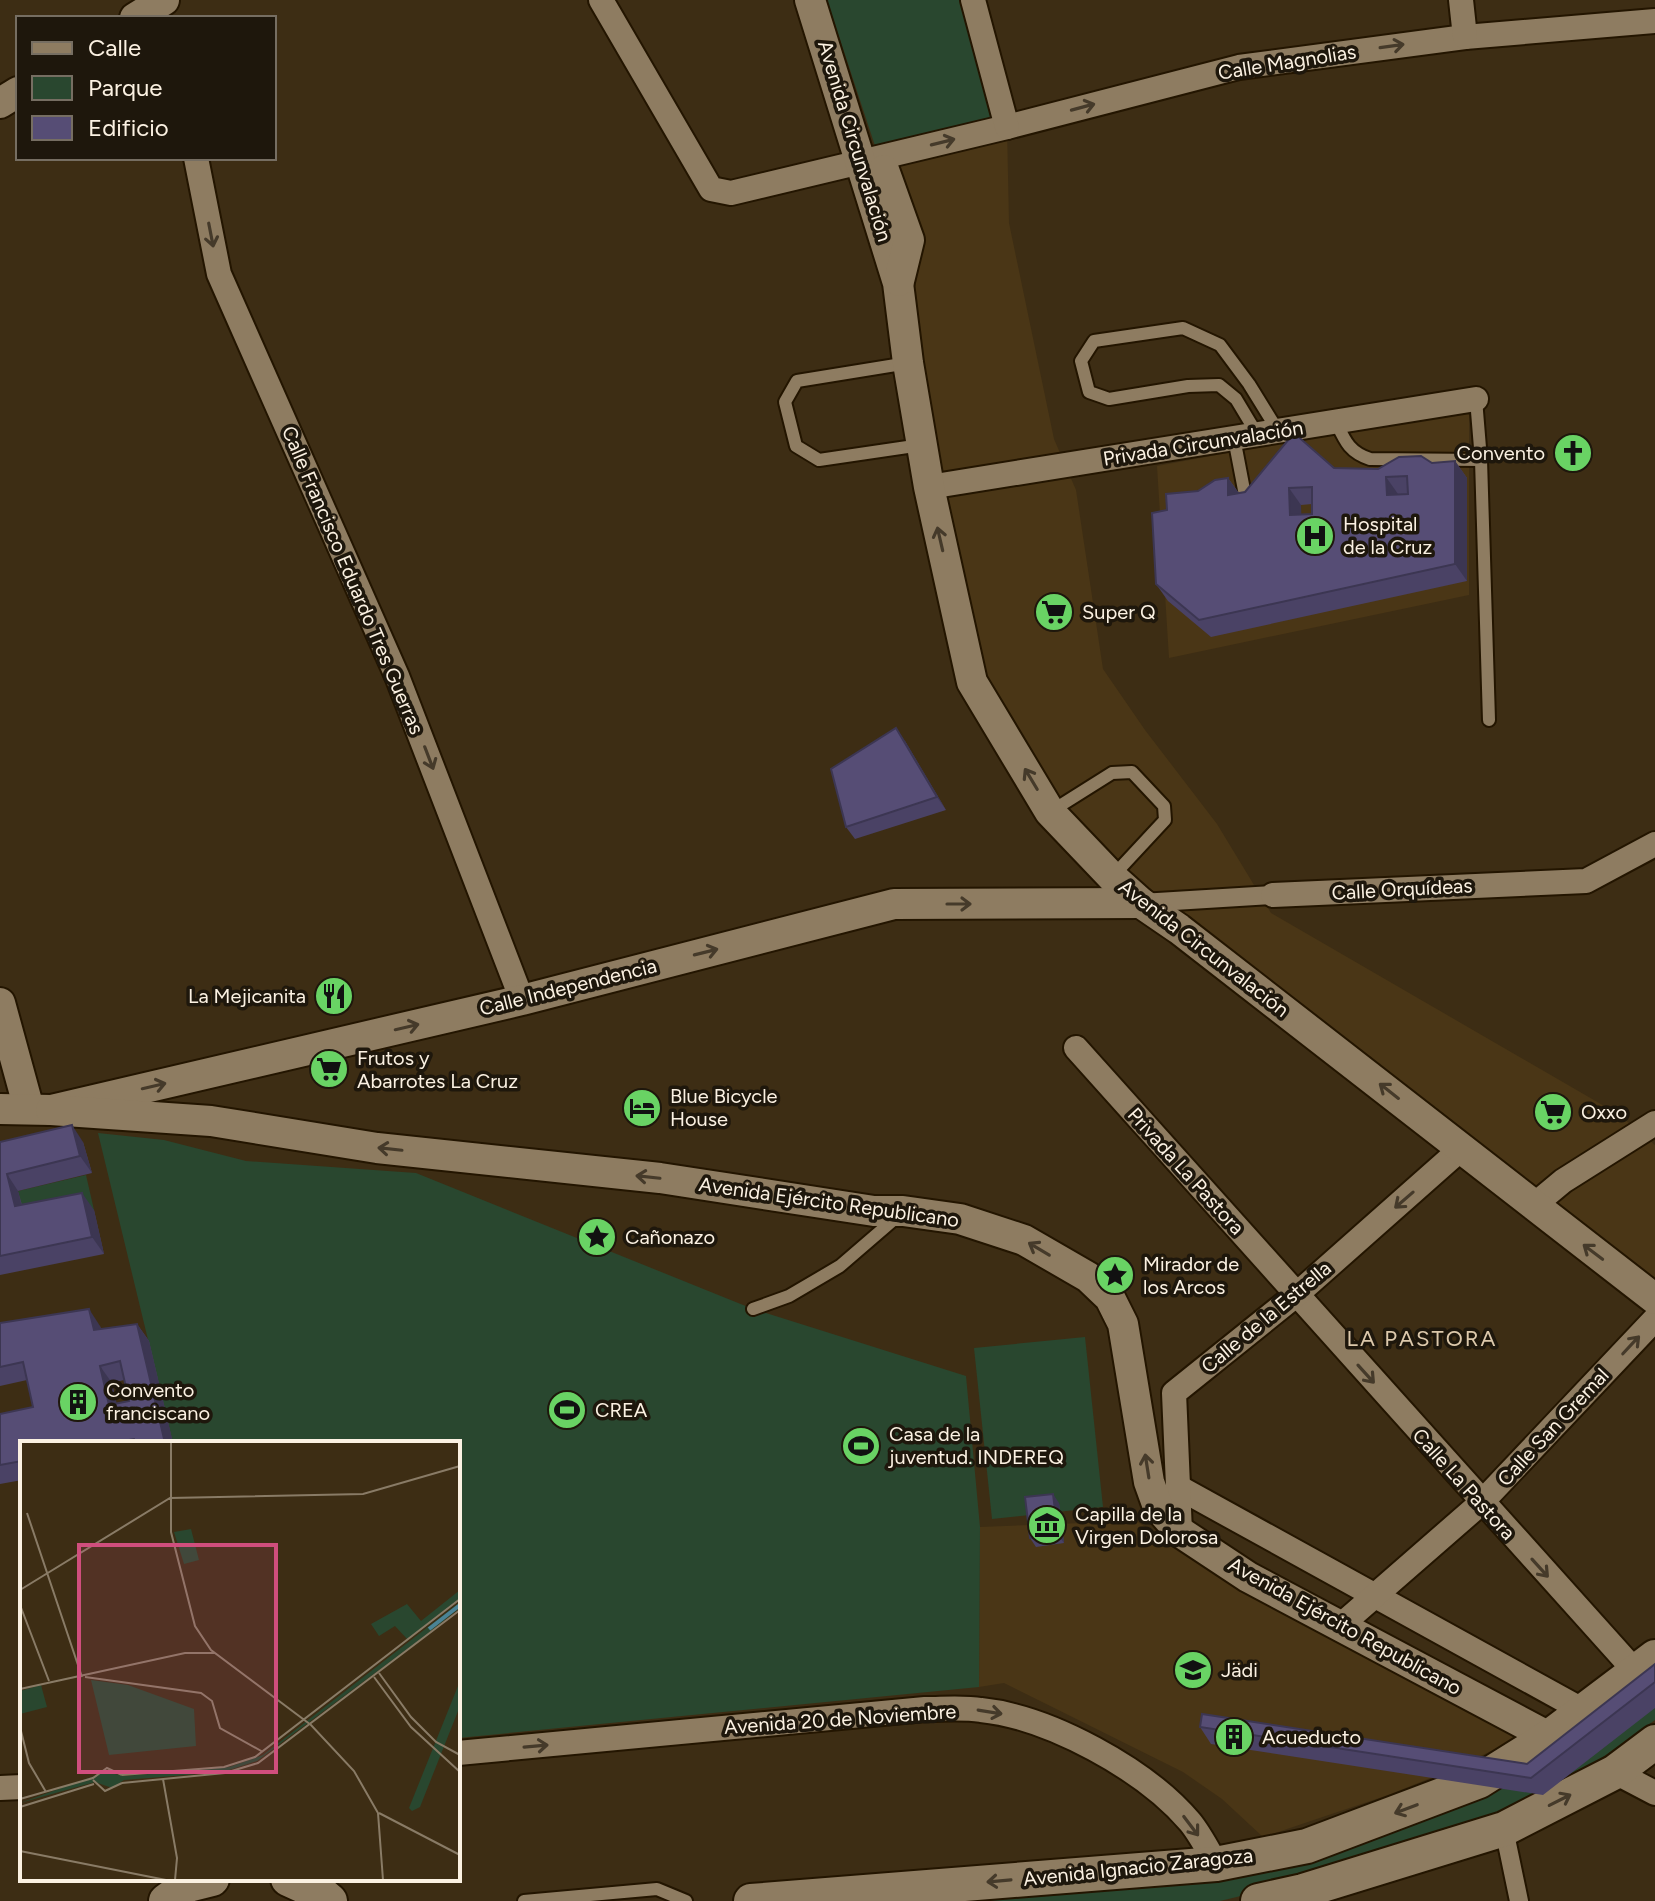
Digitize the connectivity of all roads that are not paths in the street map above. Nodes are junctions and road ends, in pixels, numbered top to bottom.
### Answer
1 (164, 0) edge
2 (601, 0) edge
3 (810, 0) edge
4 (827, 0) edge
5 (973, 0) edge
6 (1461, 0) edge
7 (138, 16) edge
8 (1655, 21) edge
9 (1465, 37) junction
10 (1007, 127) junction
11 (196, 160) edge
12 (870, 160) junction
13 (908, 363) junction
14 (1476, 399) joint
15 (1336, 422) junction
16 (1256, 434) junction
17 (922, 445) junction
18 (1481, 460) junction
19 (929, 487) junction
20 (1244, 490) edge
21 (1489, 720) dead end
22 (1050, 812) junction
23 (1655, 844) edge
24 (1112, 877) junction
25 (1273, 895) joint
26 (1141, 903) junction
27 (522, 1000) junction
28 (0, 1003) edge
29 (1076, 1048) dead end
30 (27, 1110) edge
31 (1655, 1123) edge
32 (1462, 1148) junction
33 (1533, 1206) junction
34 (903, 1211) junction
35 (1296, 1295) junction
36 (1655, 1299) edge
37 (753, 1309) dead end
38 (1655, 1319) edge
39 (1178, 1487) junction
40 (1481, 1503) junction
41 (1180, 1532) junction
42 (1375, 1597) junction
43 (1340, 1626) junction
44 (1645, 1664) edge
45 (1584, 1711) junction
46 (1549, 1737) junction
47 (1655, 1742) edge
48 (460, 1753) edge
49 (1615, 1772) junction
50 (20, 1787) edge
51 (0, 1788) edge
52 (1655, 1793) edge
53 (1504, 1829) junction
54 (1216, 1864) junction
55 (204, 1881) edge
56 (292, 1881) edge
57 (1313, 1896) edge
58 (166, 1901) edge
59 (330, 1901) edge
60 (524, 1901) edge
61 (686, 1901) edge
62 (751, 1901) edge
63 (1258, 1901) edge
64 (1519, 1901) edge

1 - 7 street
2 - 12 street, Calle Magnolias
3 - 12 street, Avenida Circunvalación
4 - 12 street, Avenida Circunvalación
5 - 10 street
6 - 9 street
8 - 9 street, Calle Magnolias
10 -> 9 street, Calle Magnolias
12 -> 10 street, Calle Magnolias
11 -> 27 street, Calle Francisco Eduardo Tres Guerras
12 - 13 street, Avenida Circunvalación
13 - 17 street, Avenida Circunvalación
13 - 17 lane
14 - 15 street, Privada Circunvalación
14 - 18 lane
15 - 16 street, Privada Circunvalación
15 - 18 lane
16 - 16 lane
16 - 19 street, Privada Circunvalación
16 - 20 lane
17 - 19 street, Avenida Circunvalación
18 - 21 lane
22 -> 19 street, Avenida Circunvalación
22 - 24 street, Avenida Circunvalación
22 - 24 lane
23 - 25 street, Calle Orquídeas
24 - 26 street, Avenida Circunvalación
25 - 26 street, Calle Orquídeas
27 -> 26 street, Calle Independencia
32 -> 26 street, Avenida Circunvalación
30 -> 27 street, Calle Independencia
28 - 30 street
29 - 35 street, Privada La Pastora
34 -> 30 street, Avenida Ejército Republicano
31 - 33 street
32 - 33 street, Avenida Circunvalación
32 -> 35 street, Calle de la Estrella
36 -> 33 street, Avenida Circunvalación
34 - 37 lane
41 -> 34 street, Avenida Ejército Republicano
35 - 39 street, Calle de la Estrella
35 -> 40 street, Calle La Pastora
40 -> 38 street, Calle San Gremal
39 - 41 street, Calle de la Estrella
39 - 42 street
40 - 42 street, Calle San Gremal
40 -> 44 street, Calle La Pastora
41 - 43 street, Avenida Ejército Republicano
42 - 43 street, Calle San Gremal
42 - 45 street
43 - 46 street, Avenida Ejército Republicano
44 - 45 main road, Avenida Ignacio Zaragoza
45 - 46 main road, Avenida Ignacio Zaragoza
46 -> 54 main road, Avenida Ignacio Zaragoza
47 - 49 main road
48 -> 54 street, Avenida 20 de Noviembre
49 - 52 street
53 -> 49 main road
50 - 51 street
53 - 57 main road
53 - 64 street
54 -> 62 main road, Avenida Ignacio Zaragoza
55 - 58 main road
56 - 59 main road
57 - 63 main road
60 - 61 lane

